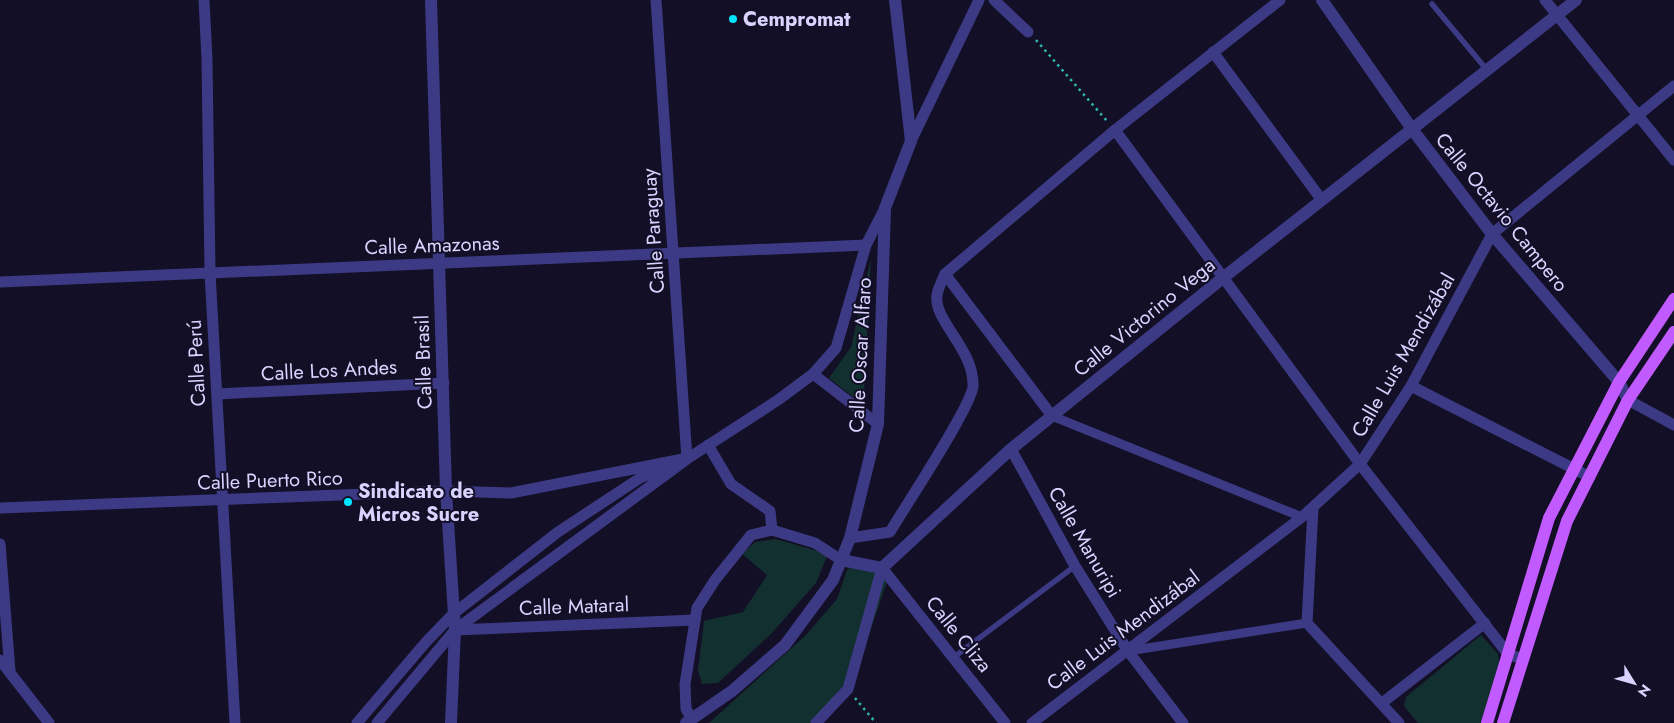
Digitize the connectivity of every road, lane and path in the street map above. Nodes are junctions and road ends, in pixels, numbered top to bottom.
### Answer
1 (204, 0) edge
2 (431, 0) edge
3 (656, 0) edge
4 (896, 0) edge
5 (979, 0) edge
6 (994, 0) edge
7 (1280, 0) edge
8 (1322, 0) edge
9 (1545, 0) edge
10 (1576, 0) edge
11 (1432, 4) dead end
12 (1557, 15) junction
13 (1028, 32) joint
14 (1213, 52) junction
15 (1487, 70) junction
16 (1674, 86) edge
17 (1638, 114) junction
18 (1412, 128) junction
19 (1115, 130) junction
20 (911, 141) junction
21 (1674, 160) edge
22 (1321, 199) junction
23 (885, 208) junction
24 (1492, 234) junction
25 (866, 245) junction
26 (674, 255) junction
27 (438, 263) junction
28 (210, 273) junction
29 (945, 274) junction
30 (1224, 277) junction
31 (0, 282) edge
32 (1674, 299) edge
33 (1674, 332) edge
34 (813, 374) junction
35 (1619, 382) junction
36 (444, 383) junction
37 (1411, 386) junction
38 (216, 394) junction
39 (1628, 400) junction
40 (1052, 416) junction
41 (878, 424) junction
42 (1674, 425) edge
43 (708, 445) junction
44 (1011, 450) junction
45 (687, 459) junction
46 (1360, 464) junction
47 (1574, 470) junction
48 (1590, 477) junction
49 (446, 491) junction
50 (222, 501) junction
51 (0, 508) edge
52 (1313, 508) junction
53 (1302, 517) junction
54 (772, 530) junction
55 (850, 538) junction
56 (0, 544) edge
57 (841, 560) junction
58 (1075, 566) junction
59 (882, 568) junction
60 (453, 614) junction
61 (695, 620) junction
62 (1307, 622) junction
63 (1485, 623) junction
64 (454, 630) junction
65 (1128, 651) junction
66 (1508, 654) junction
67 (954, 658) junction
68 (1522, 659) junction
69 (0, 660) edge
70 (10, 671) junction
71 (848, 689) junction
72 (1382, 702) junction
73 (689, 721) edge
74 (49, 723) edge
75 (235, 723) edge
76 (357, 723) edge
77 (377, 723) edge
78 (451, 723) edge
79 (816, 723) edge
80 (876, 723) edge
81 (1005, 723) edge
82 (1032, 723) edge
83 (1183, 723) edge
84 (1399, 723) edge
85 (1487, 723) edge
86 (1503, 723) edge

1 - 28 street, Calle Perú
2 - 27 street, Calle Brasil
3 - 26 street, Calle Paraguay
4 - 20 street
5 - 20 street, Calle Oscar Alfaro
6 - 13 street
7 - 14 street
8 - 18 street, Calle Octavio Campero
9 - 12 street
10 - 12 street, Calle Victorino Vega
11 - 15 lane
12 - 15 street, Calle Victorino Vega
12 - 17 street
13 - 19 path
14 - 19 street
14 - 22 street
15 - 18 street, Calle Victorino Vega
16 - 17 street, Calle Luis Mendizábal
17 - 21 street
17 - 24 street, Calle Luis Mendizábal
18 - 22 street, Calle Victorino Vega
18 - 24 street, Calle Octavio Campero
19 - 29 street
19 - 30 street
20 - 23 street, Calle Oscar Alfaro
22 - 30 street, Calle Victorino Vega
23 - 25 street
23 - 41 street, Calle Oscar Alfaro
24 - 35 street, Calle Octavio Campero
24 - 37 street, Calle Luis Mendizábal
25 - 26 street, Calle Amazonas
25 - 34 street
26 - 27 street, Calle Amazonas
26 - 45 street, Calle Paraguay
27 - 28 street, Calle Amazonas
27 - 36 street, Calle Brasil
28 - 31 street, Calle Amazonas
28 - 38 street, Calle Perú
29 - 40 street
29 - 55 street
30 - 40 street, Calle Victorino Vega
30 - 46 street
32 - 35 main road
33 - 39 main road
34 - 41 street
34 - 43 street
35 - 39 street, Calle Octavio Campero
35 - 47 main road
36 - 38 street, Calle Los Andes
36 - 49 street, Calle Brasil
37 - 46 street, Calle Luis Mendizábal
37 - 47 street
38 - 50 street, Calle Perú
39 - 42 street
39 - 48 main road
40 - 44 street, Calle Victorino Vega
40 - 53 street
41 - 55 street, Calle Oscar Alfaro
43 - 45 street
43 - 54 street
44 - 58 street, Calle Manuripi
44 - 59 street, Calle Victorino Vega
45 - 49 street, Calle Puerto Rico
45 - 60 street
45 - 64 street
46 - 52 street, Calle Luis Mendizábal
46 - 63 street
47 - 48 street
47 - 66 main road
48 - 68 main road
49 - 50 street, Calle Puerto Rico
49 - 60 street, Calle Brasil
50 - 51 street, Calle Puerto Rico
50 - 75 street, Calle Perú
52 - 53 street, Calle Luis Mendizábal
52 - 62 street
53 - 65 street, Calle Luis Mendizábal
54 - 57 street
54 - 61 street
55 - 57 street, Calle Oscar Alfaro
56 - 70 street
57 - 59 street
57 - 73 street, Calle Oscar Alfaro
58 - 65 street, Calle Manuripi
58 - 67 lane
59 - 67 street, Calle Cliza
59 - 71 street
60 - 64 street, Calle Brasil
60 - 76 street
61 - 64 street, Calle Mataral
61 - 73 street
62 - 65 street
62 - 72 street
63 - 66 street
63 - 72 street
64 - 77 street
64 - 78 street, Calle Brasil
65 - 82 street, Calle Luis Mendizábal
65 - 83 street, Calle Manuripi
66 - 68 street
66 - 85 main road
67 - 81 street, Calle Cliza
68 - 86 main road
69 - 70 street
70 - 74 street
71 - 79 street
71 - 80 path
72 - 84 street

